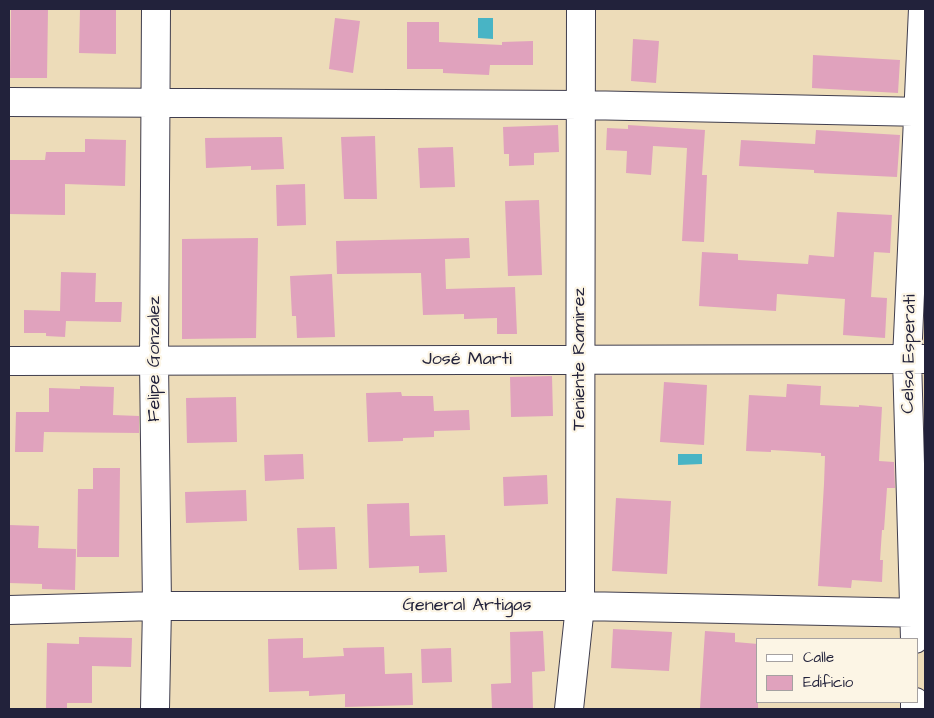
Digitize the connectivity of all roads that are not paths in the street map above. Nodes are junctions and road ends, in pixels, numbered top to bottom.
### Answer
1 (156, 9) edge
2 (581, 9) edge
3 (923, 9) edge
4 (9, 102) edge
5 (155, 102) junction
6 (581, 105) junction
7 (922, 112) edge
8 (916, 359) edge
9 (580, 360) junction
10 (9, 361) edge
11 (154, 361) junction
12 (157, 606) junction
13 (580, 606) junction
14 (9, 610) edge
15 (918, 622) edge
16 (155, 709) edge
17 (569, 709) edge

1 - 5 street, Felipe Gonzalez
2 - 6 street, Teniente Ramirez
3 - 7 street, Celsa Esperati
4 - 5 street
5 - 6 street
5 - 11 street, Felipe Gonzalez
6 - 7 street
6 - 9 street, Teniente Ramirez
7 - 8 street, Celsa Esperati
8 - 9 street, José Marti
8 - 15 street, Celsa Esperati
9 - 11 street, José Marti
9 - 13 street, Teniente Ramirez
10 - 11 street, José Marti
11 - 12 street, Felipe Gonzalez
12 - 13 street, General Artigas
12 - 14 street, General Artigas
12 - 16 street, Felipe Gonzalez
13 - 15 street, General Artigas
13 - 17 street, Teniente Ramirez

